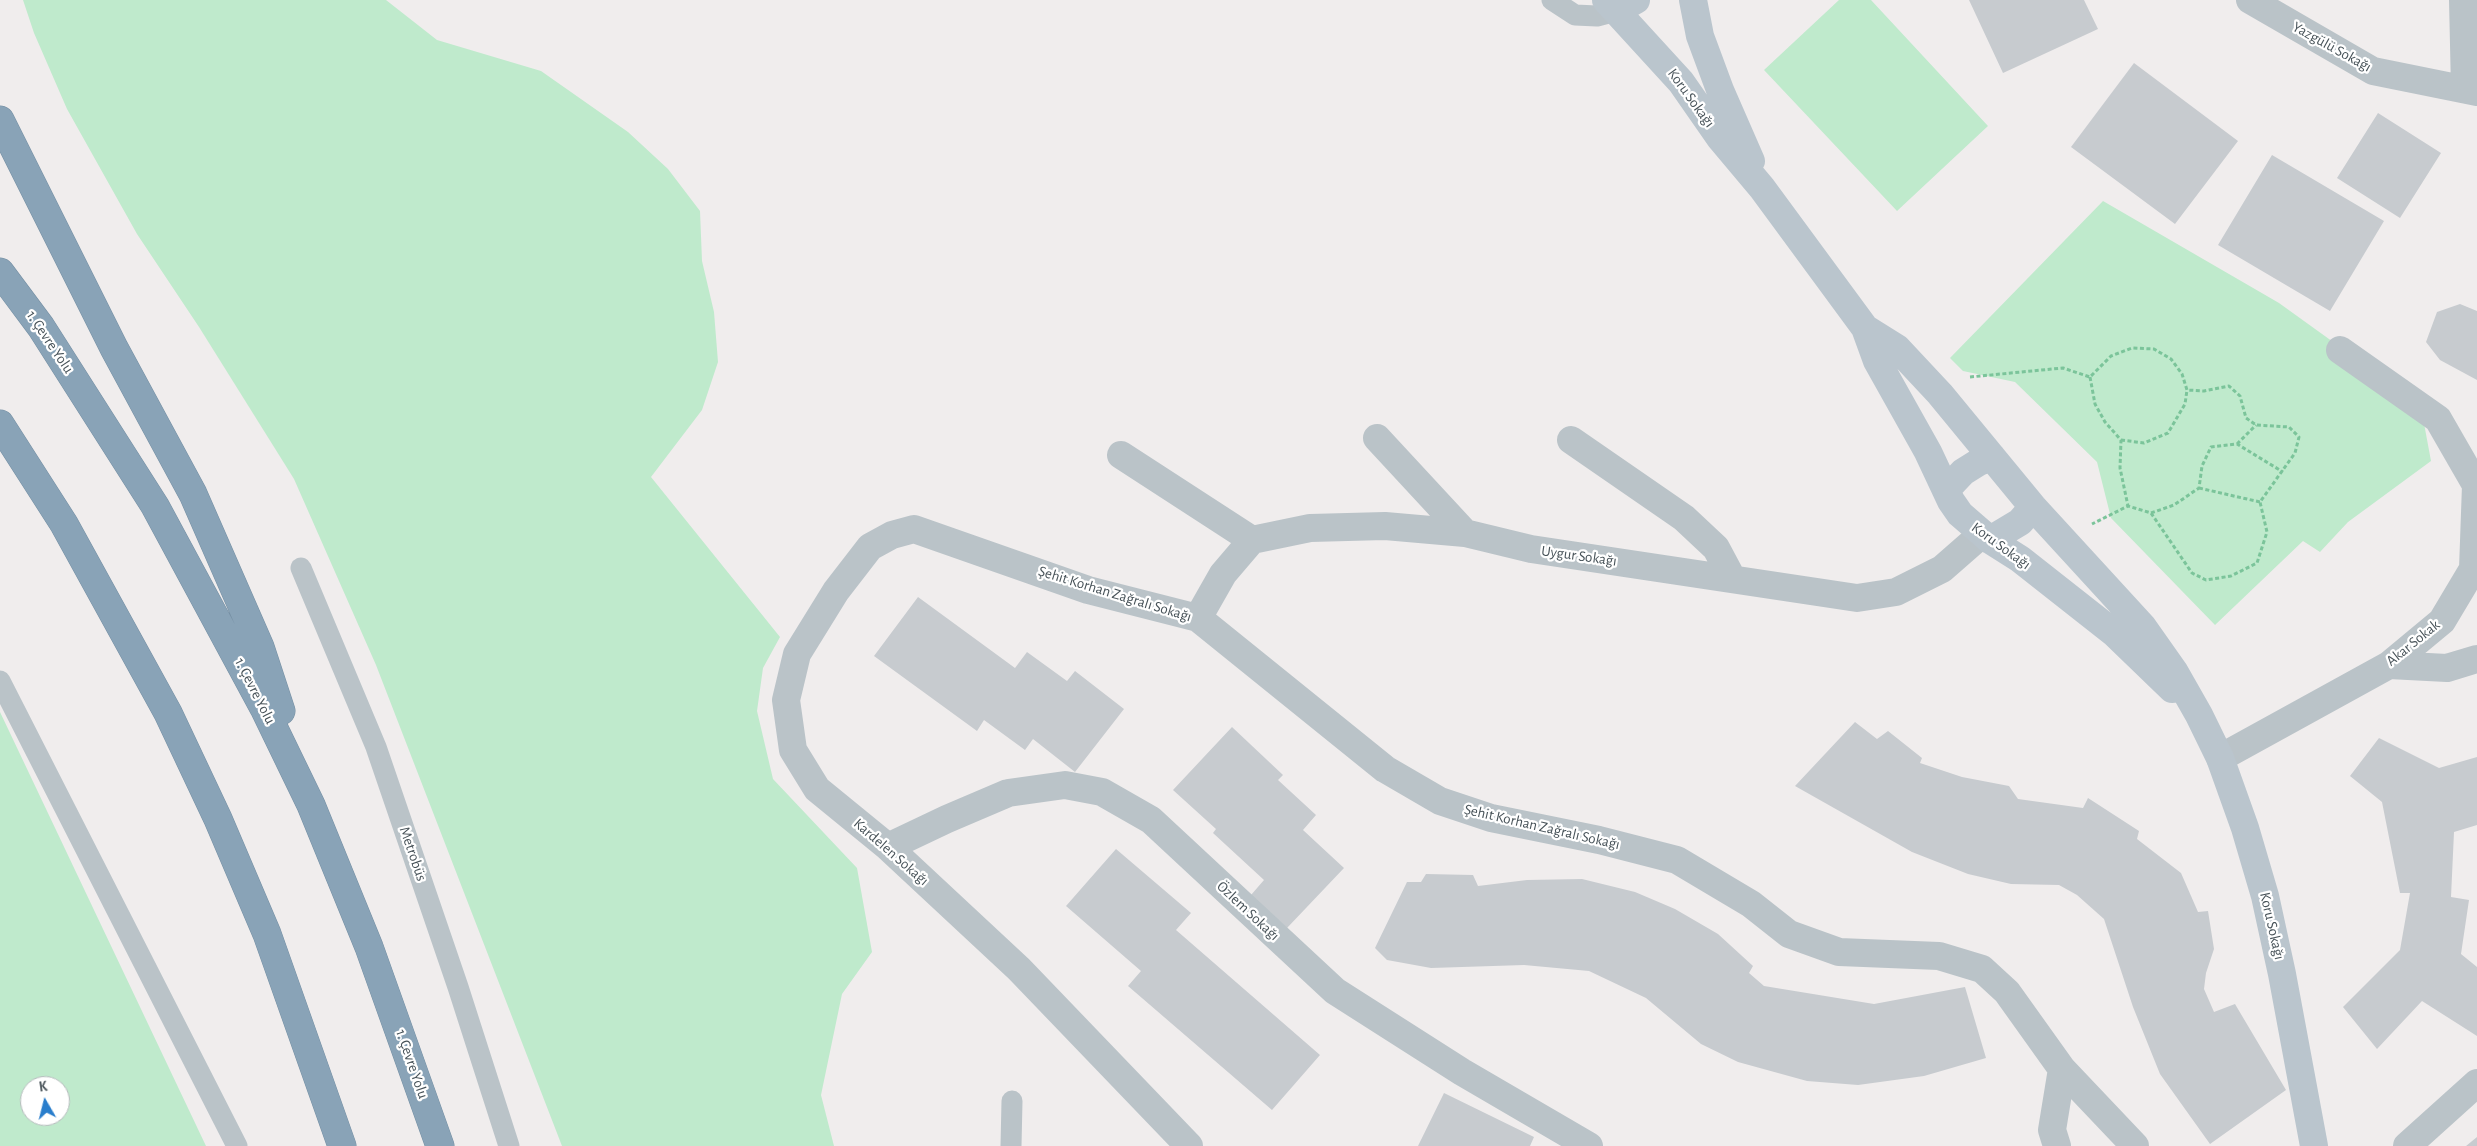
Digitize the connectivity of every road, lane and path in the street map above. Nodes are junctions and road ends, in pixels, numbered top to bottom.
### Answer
1 (1552, 0) edge
2 (1693, 0) edge
3 (2250, 0) edge
4 (2463, 0) edge
5 (1619, 4) edge
6 (2471, 90) edge
7 (0, 120) edge
8 (0, 136) edge
9 (18, 158) junction
10 (1762, 188) junction
11 (0, 272) edge
12 (1865, 328) junction
13 (2340, 350) dead end
14 (2090, 377) junction
15 (2187, 390) junction
16 (1940, 394) junction
17 (0, 424) edge
18 (2256, 425) junction
19 (1378, 438) dead end
20 (1571, 440) dead end
21 (2121, 440) junction
22 (2237, 444) junction
23 (1121, 455) dead end
24 (1992, 457) junction
25 (2283, 472) junction
26 (2199, 488) junction
27 (1946, 490) junction
28 (2260, 502) junction
29 (2128, 506) junction
30 (2033, 507) junction
31 (2151, 512) junction
32 (2052, 528) junction
33 (914, 529) joint
34 (1465, 533) junction
35 (1986, 537) junction
36 (1252, 540) junction
37 (301, 568) dead end
38 (2475, 572) edge
39 (1732, 578) junction
40 (1198, 618) junction
41 (2477, 659) edge
42 (2389, 665) junction
43 (0, 681) edge
44 (2199, 715) junction
45 (2220, 758) junction
46 (311, 805) junction
47 (888, 848) junction
48 (2062, 1069) junction
49 (2477, 1082) edge
50 (1012, 1100) dead end
51 (237, 1146) edge
52 (342, 1146) edge
53 (440, 1146) edge
54 (509, 1146) edge
55 (1011, 1146) edge
56 (1189, 1146) edge
57 (1589, 1146) edge
58 (2057, 1146) edge
59 (2135, 1146) edge
60 (2314, 1146) edge
61 (2407, 1146) edge

1 - 5 lane
2 - 10 street, Koru Sokağı
3 - 6 street, Yazgülü Sokağı
4 - 6 street
5 - 10 street, Koru Sokağı
7 - 9 highway
8 - 9 highway
9 - 46 highway
10 - 12 street, Koru Sokağı
11 - 46 highway, 1. Çevre Yolu
12 - 16 street, Koru Sokağı
12 - 27 street, Koru Sokağı
13 - 38 street, Akar Sokak
14 - 15 path
14 - 16 path
14 - 21 path
15 - 18 path
15 - 21 path
16 - 24 street, Koru Sokağı
17 - 52 highway
18 - 22 path
18 - 25 path
19 - 34 street
20 - 39 street
21 - 29 path
22 - 25 path
22 - 26 path
23 - 36 street
24 - 27 street
24 - 30 street, Koru Sokağı
25 - 28 path
26 - 28 path
26 - 31 path
27 - 35 street, Koru Sokağı
28 - 31 path
29 - 31 path
29 - 32 path
30 - 32 street, Koru Sokağı
30 - 35 street
32 - 44 street, Koru Sokağı
33 - 40 street, Şehit Korhan Zağralı Sokağı
33 - 47 street, Kardelen Sokağı
34 - 36 street, Uygur Sokağı
34 - 39 street, Uygur Sokağı
35 - 39 street, Uygur Sokağı
35 - 44 street, Koru Sokağı
36 - 40 street
37 - 54 lane, Metrobüs
38 - 42 street, Akar Sokak
40 - 48 street, Şehit Korhan Zağralı Sokağı
41 - 42 street
42 - 45 street, Akar Sokak
43 - 51 lane
44 - 45 street, Koru Sokağı
45 - 60 street, Koru Sokağı
46 - 53 highway, 1. Çevre Yolu
47 - 56 street, Kardelen Sokağı
47 - 57 street, Özlem Sokağı
48 - 58 street
48 - 59 street, Şehit Korhan Zağralı Sokağı
49 - 61 street
50 - 55 lane

